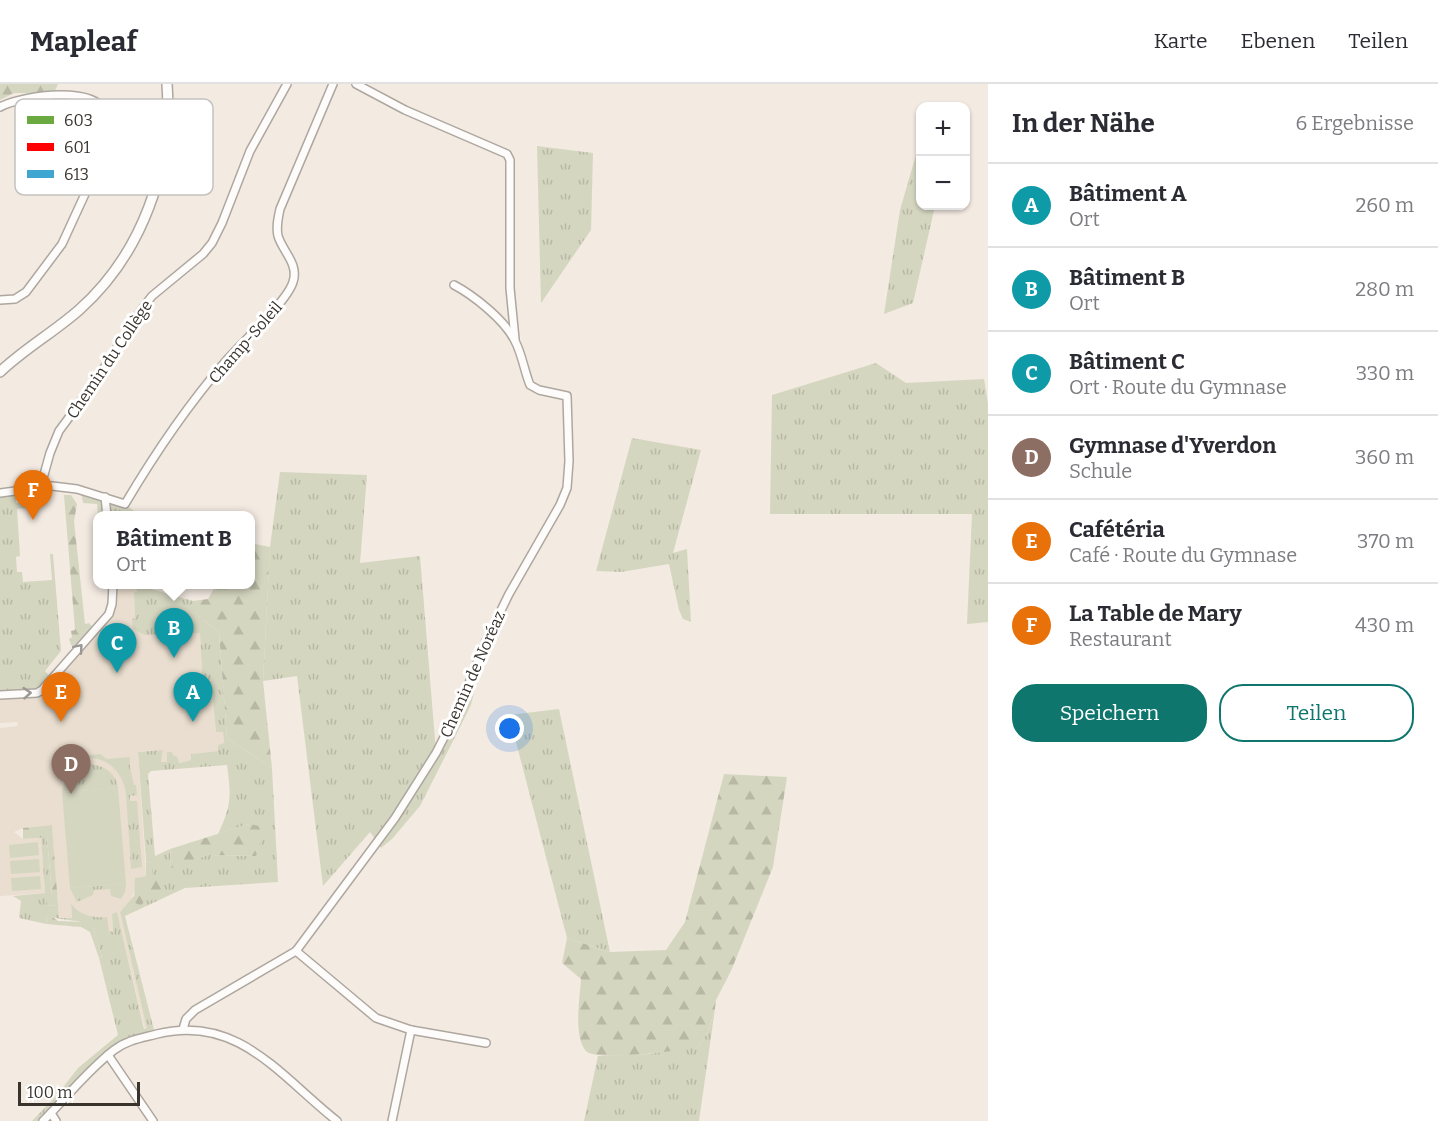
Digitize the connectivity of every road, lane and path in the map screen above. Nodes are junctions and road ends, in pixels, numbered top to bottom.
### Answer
1 (167, 84) edge
2 (287, 84) edge
3 (333, 84) edge
4 (356, 84) edge
5 (27, 99) edge
6 (94, 99) edge
7 (167, 99) edge
8 (15, 101) edge
9 (0, 107) edge
10 (85, 195) edge
11 (152, 195) edge
12 (454, 285) dead end
13 (0, 300) edge
14 (515, 339) junction
15 (0, 372) edge
16 (40, 489) junction
17 (0, 494) edge
18 (105, 497) junction
19 (106, 511) edge
20 (113, 589) edge
21 (0, 695) edge
22 (296, 951) junction
23 (183, 1029) junction
24 (411, 1030) junction
25 (486, 1043) dead end
26 (108, 1054) junction
27 (51, 1113) junction
28 (43, 1121) edge
29 (56, 1121) edge
30 (153, 1121) edge
31 (337, 1121) edge
32 (392, 1121) edge

1 - 7 street
2 - 16 street, Chemin du Collège
3 - 18 street, Champ-Soleil
4 - 14 street
5 - 6 street
8 - 9 street
10 - 13 street
11 - 15 street
12 - 14 street, Chemin de Noréaz
14 - 22 street, Chemin de Noréaz
16 - 17 street
16 - 18 street, Champ-Soleil
18 - 19 street
21 -> 20 street
22 - 23 street, Chemin de Noréaz
22 - 24 street
23 - 26 street
23 - 31 street
24 - 25 street
24 - 32 street
26 - 27 street
26 - 30 street
27 - 28 street
27 - 29 street

